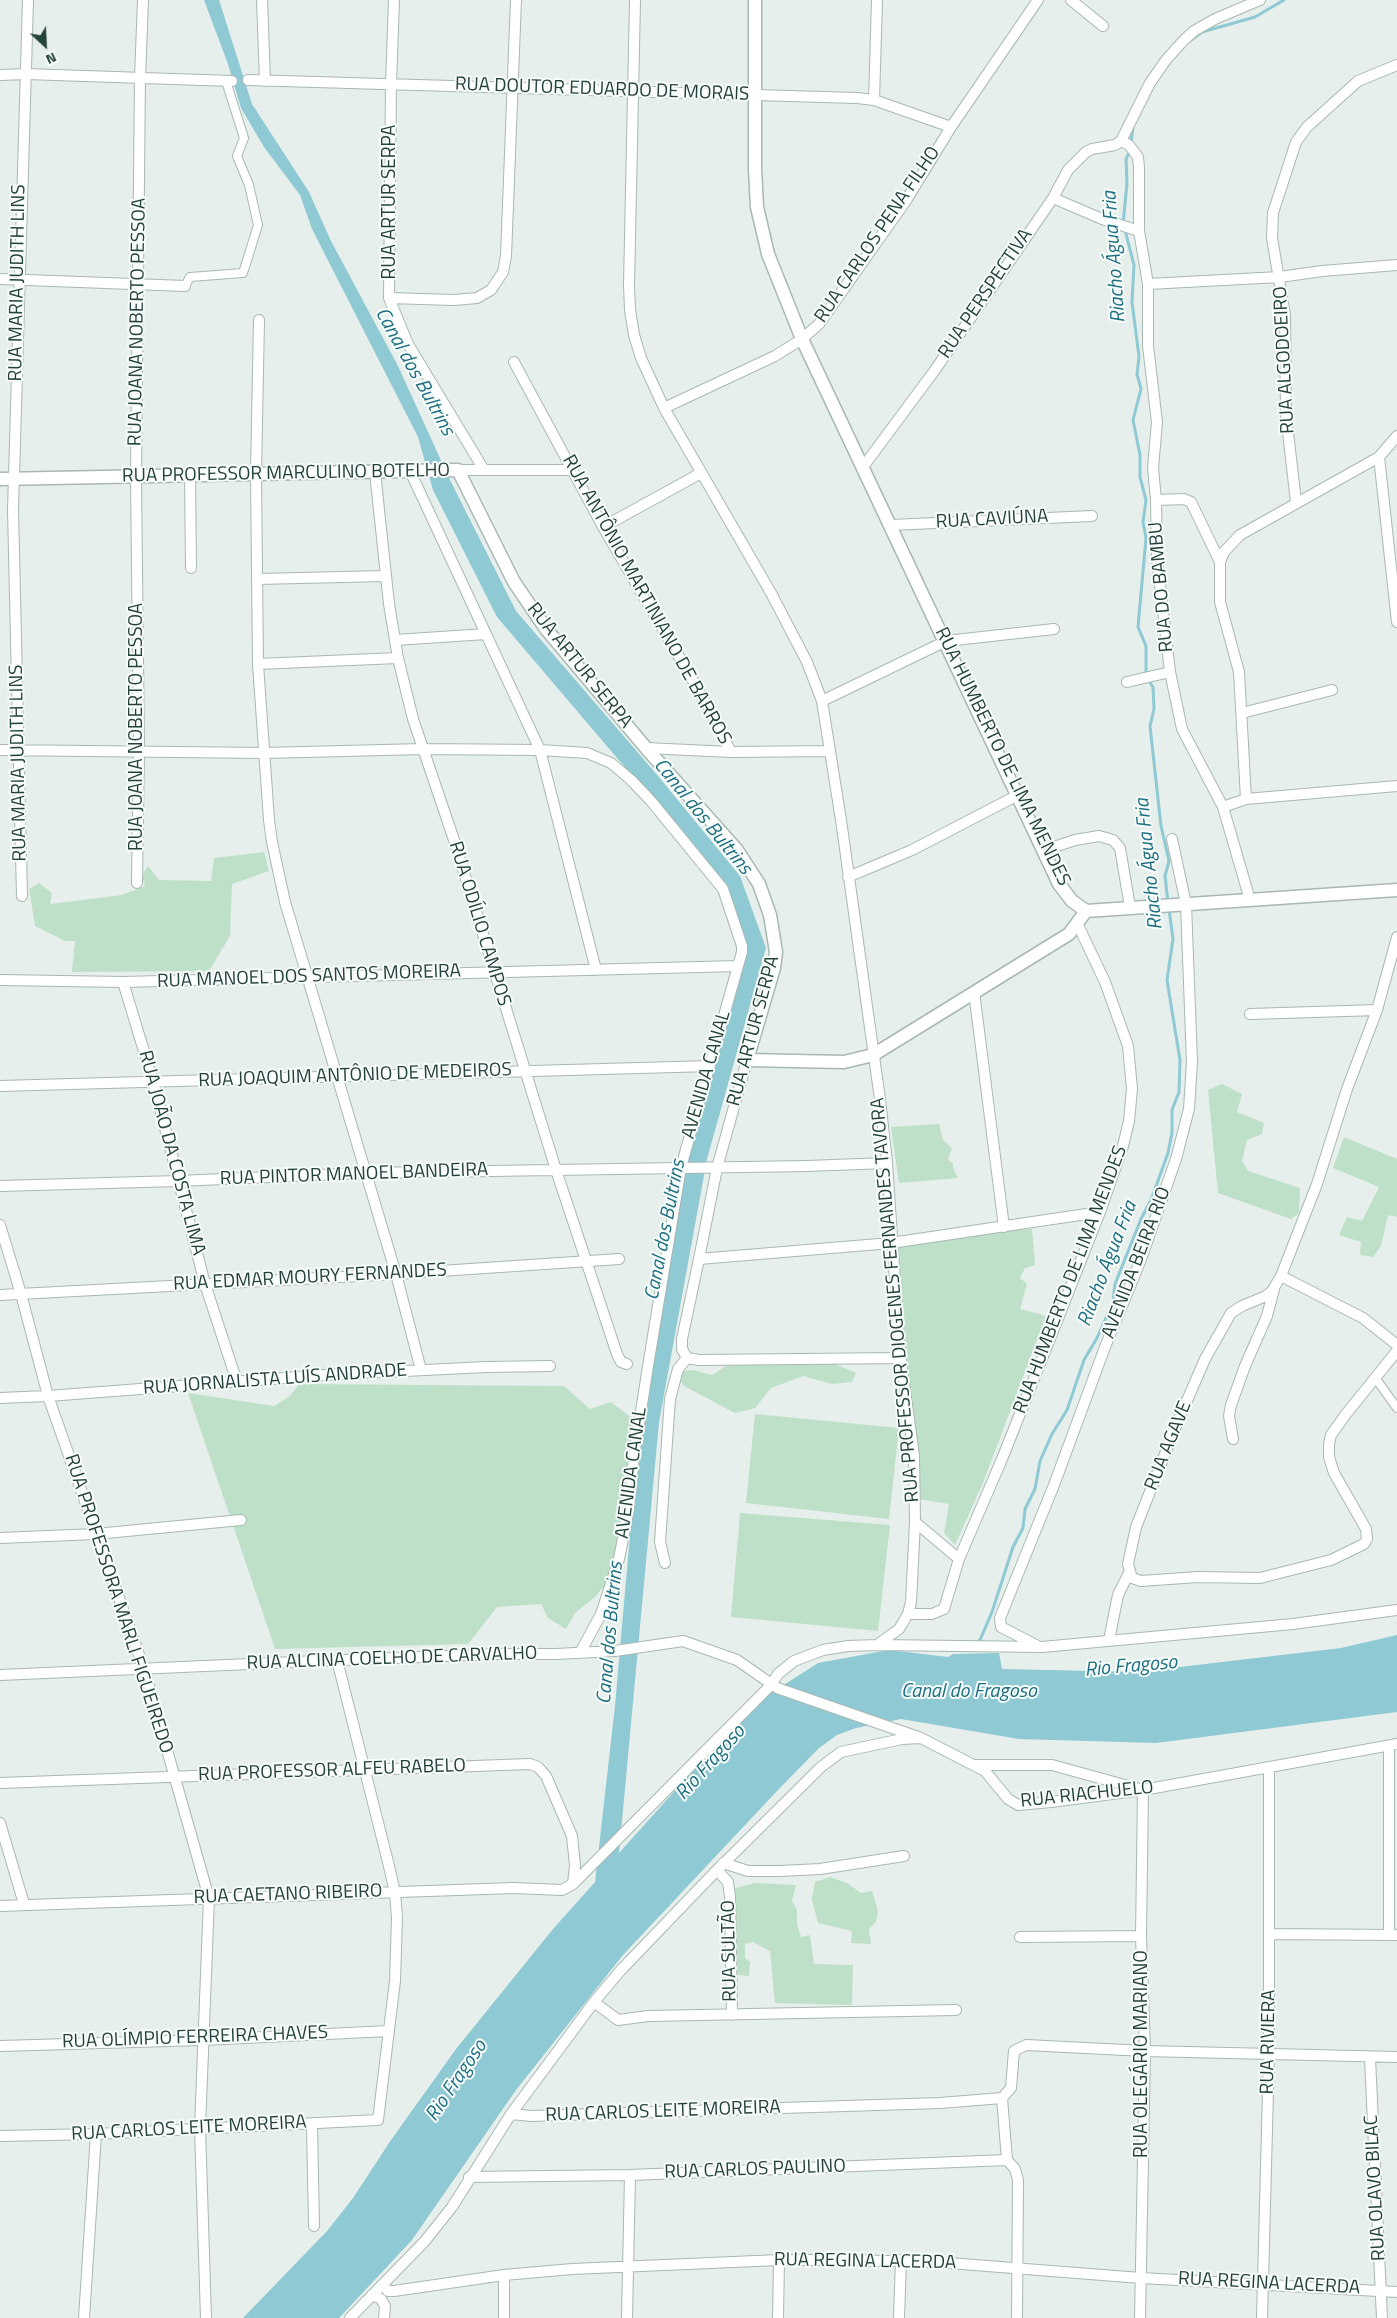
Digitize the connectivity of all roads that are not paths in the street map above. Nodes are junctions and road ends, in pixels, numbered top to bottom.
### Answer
1 (28, 0) edge
2 (143, 0) edge
3 (262, 0) edge
4 (394, 0) edge
5 (516, 0) edge
6 (635, 0) edge
7 (755, 0) edge
8 (876, 0) edge
9 (1038, 0) edge
10 (1070, 0) edge
11 (1260, 0) edge
12 (1103, 26) dead end
13 (1397, 65) edge
14 (26, 74) junction
15 (0, 75) edge
16 (140, 78) junction
17 (248, 80) dead end
18 (228, 81) joint
19 (265, 81) junction
20 (391, 84) junction
21 (512, 88) junction
22 (633, 92) junction
23 (754, 95) junction
24 (874, 100) junction
25 (952, 127) junction
26 (1125, 143) junction
27 (1053, 198) junction
28 (1137, 230) junction
29 (1397, 265) edge
30 (1280, 277) junction
31 (0, 279) edge
32 (20, 280) junction
33 (1148, 284) junction
34 (139, 285) junction
35 (185, 286) joint
36 (389, 298) junction
37 (258, 320) dead end
38 (802, 339) junction
39 (514, 362) dead end
40 (664, 408) junction
41 (1397, 436) edge
42 (1379, 457) junction
43 (863, 467) junction
44 (455, 470) junction
45 (484, 470) junction
46 (573, 470) junction
47 (415, 471) junction
48 (375, 472) junction
49 (701, 473) junction
50 (190, 474) junction
51 (256, 474) junction
52 (136, 477) junction
53 (0, 478) edge
54 (14, 479) junction
55 (1156, 500) junction
56 (1296, 502) junction
57 (1092, 516) dead end
58 (891, 525) junction
59 (603, 527) junction
60 (1220, 562) junction
61 (191, 568) dead end
62 (385, 576) junction
63 (258, 579) junction
64 (1397, 622) edge
65 (1054, 629) dead end
66 (486, 634) junction
67 (395, 640) junction
68 (946, 641) junction
69 (398, 658) junction
70 (258, 664) junction
71 (1170, 672) junction
72 (1127, 682) dead end
73 (1332, 690) dead end
74 (822, 701) junction
75 (1242, 713) junction
76 (646, 748) junction
77 (19, 749) junction
78 (423, 749) junction
79 (0, 750) edge
80 (139, 750) junction
81 (540, 750) junction
82 (829, 750) junction
83 (731, 752) junction
84 (264, 753) junction
85 (1397, 786) edge
86 (1018, 795) junction
87 (1246, 799) junction
88 (1223, 807) junction
89 (1172, 839) dead end
90 (1045, 850) junction
91 (848, 877) junction
92 (137, 883) dead end
93 (1397, 890) edge
94 (22, 896) dead end
95 (1250, 900) junction
96 (1185, 904) junction
97 (1130, 907) junction
98 (1086, 911) junction
99 (1077, 923) junction
100 (1397, 937) edge
101 (738, 966) junction
102 (596, 970) junction
103 (494, 972) junction
104 (307, 978) junction
105 (0, 980) edge
106 (123, 982) junction
107 (974, 992) junction
108 (1377, 1010) junction
109 (1250, 1014) dead end
110 (873, 1056) junction
111 (747, 1060) junction
112 (710, 1066) junction
113 (524, 1071) junction
114 (337, 1077) junction
115 (153, 1081) junction
116 (0, 1086) edge
117 (887, 1163) junction
118 (684, 1167) junction
119 (712, 1168) junction
120 (556, 1170) junction
121 (364, 1173) junction
122 (178, 1181) junction
123 (0, 1186) edge
124 (1100, 1212) junction
125 (0, 1225) edge
126 (1004, 1227) junction
127 (891, 1242) junction
128 (620, 1259) dead end
129 (698, 1259) junction
130 (587, 1262) junction
131 (396, 1274) junction
132 (1281, 1276) junction
133 (205, 1284) junction
134 (1275, 1285) junction
135 (21, 1294) junction
136 (0, 1295) edge
137 (1397, 1345) edge
138 (1397, 1351) edge
139 (687, 1358) junction
140 (901, 1358) junction
141 (626, 1364) dead end
142 (550, 1366) dead end
143 (421, 1370) junction
144 (1376, 1379) junction
145 (237, 1382) junction
146 (48, 1396) junction
147 (0, 1398) edge
148 (1397, 1408) edge
149 (1233, 1438) dead end
150 (241, 1520) dead end
151 (915, 1522) junction
152 (96, 1534) junction
153 (0, 1538) edge
154 (959, 1559) junction
155 (665, 1563) dead end
156 (1129, 1573) junction
157 (1397, 1610) edge
158 (908, 1614) junction
159 (1109, 1640) junction
160 (877, 1645) junction
161 (1042, 1647) junction
162 (581, 1651) junction
163 (337, 1660) junction
164 (144, 1668) junction
165 (0, 1675) edge
166 (774, 1686) junction
167 (921, 1738) junction
168 (1393, 1745) edge
169 (976, 1765) junction
170 (1269, 1767) junction
171 (364, 1769) junction
172 (175, 1776) junction
173 (0, 1783) edge
174 (1143, 1790) junction
175 (0, 1823) edge
176 (904, 1856) dead end
177 (720, 1867) junction
178 (573, 1884) junction
179 (395, 1892) junction
180 (209, 1898) junction
181 (24, 1904) junction
182 (0, 1906) edge
183 (1269, 1934) junction
184 (1393, 1935) edge
185 (1141, 1936) junction
186 (1020, 1937) dead end
187 (594, 2002) junction
188 (956, 2010) dead end
189 (732, 2015) junction
190 (389, 2030) junction
191 (203, 2040) junction
192 (0, 2046) edge
193 (1145, 2051) junction
194 (1269, 2054) junction
195 (1397, 2057) edge
196 (1370, 2058) junction
197 (1002, 2098) junction
198 (511, 2114) junction
199 (312, 2124) junction
200 (200, 2128) junction
201 (96, 2134) junction
202 (0, 2136) edge
203 (1007, 2160) junction
204 (630, 2175) junction
205 (470, 2177) junction
206 (314, 2226) dead end
207 (779, 2260) junction
208 (901, 2260) junction
209 (628, 2266) junction
210 (1017, 2268) junction
211 (504, 2275) junction
212 (1140, 2278) junction
213 (1263, 2283) junction
214 (383, 2284) junction
215 (1382, 2291) junction
216 (1397, 2292) edge
217 (372, 2295) junction
218 (84, 2318) edge
219 (206, 2318) edge
220 (350, 2318) edge
221 (384, 2318) edge
222 (504, 2318) edge
223 (627, 2318) edge
224 (778, 2318) edge
225 (899, 2318) edge
226 (1018, 2318) edge
227 (1140, 2318) edge
228 (1262, 2318) edge
229 (1382, 2318) edge

1 - 14 street, RUA MARIA JUDITH LINS
2 - 16 street, RUA JOANA NOBERTO PESSOA
3 - 19 street
4 - 20 street, RUA ARTUR SERPA
5 - 21 street
6 - 22 street, RUA PROFESSOR DIOGENES FERNANDES TAVORA
7 - 23 street, RUA HUMBERTO DE LIMA MENDES
8 - 24 street
9 - 25 street, RUA CARLOS PENA FILHO
10 - 12 street
11 - 26 street
13 - 30 street, RUA ALGODOEIRO
14 - 15 street
14 - 16 street
14 - 32 street, RUA MARIA JUDITH LINS
16 - 18 street
16 - 34 street, RUA JOANA NOBERTO PESSOA
17 - 19 street, RUA DOUTOR EDUARDO DE MORAIS
18 - 35 street
19 - 20 street, RUA DOUTOR EDUARDO DE MORAIS
20 - 21 street, RUA DOUTOR EDUARDO DE MORAIS
20 - 36 street, RUA ARTUR SERPA
21 - 22 street, RUA DOUTOR EDUARDO DE MORAIS
21 - 36 street
22 - 23 street, RUA DOUTOR EDUARDO DE MORAIS
22 - 40 street, RUA PROFESSOR DIOGENES FERNANDES TAVORA
23 - 24 street, RUA DOUTOR EDUARDO DE MORAIS
23 - 38 street, RUA HUMBERTO DE LIMA MENDES
24 - 25 street, RUA DOUTOR EDUARDO DE MORAIS
25 - 38 street, RUA CARLOS PENA FILHO
26 - 27 street, RUA PERSPECTIVA
26 - 28 street
27 - 28 street
27 - 43 street, RUA PERSPECTIVA
28 - 33 street
29 - 30 street
30 - 33 street
30 - 56 street, RUA ALGODOEIRO
31 - 32 street
32 - 34 street
32 - 54 street, RUA MARIA JUDITH LINS
33 - 55 street
34 - 35 street
34 - 52 street, RUA JOANA NOBERTO PESSOA
36 - 45 street, RUA ARTUR SERPA
37 - 51 street
38 - 40 street, RUA CARLOS PENA FILHO
38 - 43 street, RUA HUMBERTO DE LIMA MENDES
39 - 46 street, RUA ANTÔNIO MARTINIANO DE BARROS
40 - 49 street, RUA PROFESSOR DIOGENES FERNANDES TAVORA
41 - 42 street
42 - 56 street
42 - 64 street
43 - 58 street, RUA HUMBERTO DE LIMA MENDES
44 - 45 street, RUA PROFESSOR MARCULINO BOTELHO
44 - 47 street, RUA PROFESSOR MARCULINO BOTELHO
44 - 76 street, RUA ARTUR SERPA
45 - 46 street, RUA PROFESSOR MARCULINO BOTELHO
46 - 59 street, RUA ANTÔNIO MARTINIANO DE BARROS
47 - 48 street, RUA PROFESSOR MARCULINO BOTELHO
47 - 66 street
48 - 51 street, RUA PROFESSOR MARCULINO BOTELHO
48 - 62 street, RUA ODÍLIO CAMPOS
49 - 59 street
49 - 74 street, RUA PROFESSOR DIOGENES FERNANDES TAVORA
50 - 51 street, RUA PROFESSOR MARCULINO BOTELHO
50 - 52 street, RUA PROFESSOR MARCULINO BOTELHO
50 - 61 street
51 - 63 street
52 - 54 street, RUA PROFESSOR MARCULINO BOTELHO
52 - 80 street, RUA JOANA NOBERTO PESSOA
53 - 54 street, RUA PROFESSOR MARCULINO BOTELHO
54 - 77 street, RUA MARIA JUDITH LINS
55 - 60 street, RUA DO BAMBU
55 - 71 street, RUA DO BAMBU
56 - 60 street
57 - 58 street, RUA CAVIÚNA
58 - 68 street, RUA HUMBERTO DE LIMA MENDES
59 - 83 street, RUA ANTÔNIO MARTINIANO DE BARROS
60 - 75 street
62 - 63 street
62 - 67 street, RUA ODÍLIO CAMPOS
63 - 70 street
65 - 68 street
66 - 67 street
66 - 81 street
67 - 69 street, RUA ODÍLIO CAMPOS
68 - 74 street
68 - 86 street, RUA HUMBERTO DE LIMA MENDES
69 - 70 street
69 - 78 street, RUA ODÍLIO CAMPOS
70 - 84 street
71 - 72 street, RUA DO BAMBU
71 - 88 street
73 - 75 street
74 - 82 street, RUA PROFESSOR DIOGENES FERNANDES TAVORA
75 - 87 street
76 - 83 street
76 - 111 street, RUA ARTUR SERPA
77 - 79 street
77 - 80 street
77 - 94 street, RUA MARIA JUDITH LINS
78 - 81 street
78 - 84 street
78 - 103 street, RUA ODÍLIO CAMPOS
80 - 84 street
80 - 92 street, RUA JOANA NOBERTO PESSOA
81 - 101 street, AVENIDA CANAL
81 - 102 street
82 - 83 street, RUA ANTÔNIO MARTINIANO DE BARROS
82 - 91 street, RUA PROFESSOR DIOGENES FERNANDES TAVORA
84 - 104 street
85 - 87 street
86 - 90 street, RUA HUMBERTO DE LIMA MENDES
86 - 91 street
87 - 88 street
88 - 95 street
89 - 96 street, AVENIDA BEIRA RIO
90 - 97 street
90 - 98 street, RUA HUMBERTO DE LIMA MENDES
91 - 110 street, RUA PROFESSOR DIOGENES FERNANDES TAVORA
93 - 95 street
95 - 96 street
96 - 97 street
96 - 161 street, AVENIDA BEIRA RIO
97 - 98 street
98 - 99 street
99 - 107 street
99 - 124 street, RUA HUMBERTO DE LIMA MENDES
100 - 108 street, RUA AGAVE
101 - 102 street, RUA MANOEL DOS SANTOS MOREIRA
101 - 112 street, AVENIDA CANAL
102 - 103 street, RUA MANOEL DOS SANTOS MOREIRA
103 - 104 street, RUA MANOEL DOS SANTOS MOREIRA
103 - 113 street, RUA ODÍLIO CAMPOS
104 - 106 street, RUA MANOEL DOS SANTOS MOREIRA
104 - 114 street
105 - 106 street, RUA MANOEL DOS SANTOS MOREIRA
106 - 115 street, RUA JOÃO DA COSTA LIMA
107 - 110 street
107 - 126 street
108 - 109 street
108 - 132 street, RUA AGAVE
110 - 111 street
110 - 117 street, RUA PROFESSOR DIOGENES FERNANDES TAVORA
111 - 119 street, RUA ARTUR SERPA
112 - 113 street, RUA JOAQUIM ANTÔNIO DE MEDEIROS
112 - 118 street, AVENIDA CANAL
113 - 114 street, RUA JOAQUIM ANTÔNIO DE MEDEIROS
113 - 120 street, RUA ODÍLIO CAMPOS
114 - 115 street, RUA JOAQUIM ANTÔNIO DE MEDEIROS
114 - 121 street
115 - 116 street, RUA JOAQUIM ANTÔNIO DE MEDEIROS
115 - 122 street, RUA JOÃO DA COSTA LIMA
117 - 119 street, RUA PINTOR MANOEL BANDEIRA
117 - 127 street, RUA PROFESSOR DIOGENES FERNANDES TAVORA
118 - 119 street, RUA PINTOR MANOEL BANDEIRA
118 - 120 street, RUA PINTOR MANOEL BANDEIRA
118 - 162 street, AVENIDA CANAL
119 - 129 street, RUA ARTUR SERPA
120 - 121 street, RUA PINTOR MANOEL BANDEIRA
120 - 130 street, RUA ODÍLIO CAMPOS
121 - 122 street, RUA PINTOR MANOEL BANDEIRA
121 - 131 street
122 - 123 street, RUA PINTOR MANOEL BANDEIRA
122 - 133 street, RUA JOÃO DA COSTA LIMA
124 - 126 street
124 - 154 street, RUA HUMBERTO DE LIMA MENDES
125 - 135 street, RUA PROFESSORA MARLI FIGUEIREDO
126 - 127 street
127 - 129 street
127 - 140 street, RUA PROFESSOR DIOGENES FERNANDES TAVORA
128 - 130 street, RUA EDMAR MOURY FERNANDES
129 - 139 street, RUA ARTUR SERPA
130 - 131 street, RUA EDMAR MOURY FERNANDES
130 - 141 street, RUA ODÍLIO CAMPOS
131 - 133 street, RUA EDMAR MOURY FERNANDES
131 - 143 street
132 - 134 street, RUA AGAVE
132 - 137 street
133 - 135 street, RUA EDMAR MOURY FERNANDES
133 - 145 street, RUA JOÃO DA COSTA LIMA
134 - 149 street
134 - 156 street, RUA AGAVE
135 - 136 street, RUA EDMAR MOURY FERNANDES
135 - 146 street, RUA PROFESSORA MARLI FIGUEIREDO
138 - 144 street
139 - 140 street
139 - 155 street
140 - 151 street, RUA PROFESSOR DIOGENES FERNANDES TAVORA
142 - 143 street, RUA JORNALISTA LUÍS ANDRADE
143 - 145 street, RUA JORNALISTA LUÍS ANDRADE
144 - 148 street
144 - 156 street
145 - 146 street, RUA JORNALISTA LUÍS ANDRADE
146 - 147 street, RUA JORNALISTA LUÍS ANDRADE
146 - 152 street, RUA PROFESSORA MARLI FIGUEIREDO
150 - 152 street
151 - 154 street
151 - 158 street, RUA PROFESSOR DIOGENES FERNANDES TAVORA
152 - 153 street
152 - 164 street, RUA PROFESSORA MARLI FIGUEIREDO
154 - 158 street, RUA HUMBERTO DE LIMA MENDES
156 - 159 street
157 - 159 street
158 - 160 street, RUA PROFESSOR DIOGENES FERNANDES TAVORA
159 - 161 street
160 - 161 street
160 - 166 street
162 - 163 street, RUA ALCINA COELHO DE CARVALHO
162 - 166 street, RUA ALCINA COELHO DE CARVALHO
163 - 164 street, RUA ALCINA COELHO DE CARVALHO
163 - 171 street
164 - 165 street, RUA ALCINA COELHO DE CARVALHO
164 - 172 street, RUA PROFESSORA MARLI FIGUEIREDO
166 - 167 street, RUA ALCINA COELHO DE CARVALHO
166 - 178 street
167 - 169 street, RUA RIACHUELO
167 - 177 street
168 - 170 street, RUA RIACHUELO
168 - 184 street
169 - 174 street
169 - 174 street, RUA RIACHUELO
170 - 174 street, RUA RIACHUELO
170 - 183 street, RUA RIVIERA
171 - 172 street, RUA PROFESSOR ALFEU RABELO
171 - 178 street, RUA PROFESSOR ALFEU RABELO
171 - 179 street
172 - 173 street, RUA PROFESSOR ALFEU RABELO
172 - 180 street, RUA PROFESSORA MARLI FIGUEIREDO
174 - 185 street, RUA OLEGÁRIO MARIANO
175 - 181 street
176 - 177 street
177 - 187 street
177 - 189 street, RUA SULTÃO
178 - 179 street, RUA CAETANO RIBEIRO
179 - 180 street, RUA CAETANO RIBEIRO
179 - 190 street
180 - 181 street, RUA CAETANO RIBEIRO
180 - 191 street, RUA PROFESSORA MARLI FIGUEIREDO
181 - 182 street, RUA CAETANO RIBEIRO
183 - 184 street
183 - 194 street, RUA RIVIERA
185 - 186 street
185 - 193 street, RUA OLEGÁRIO MARIANO
187 - 189 street
187 - 198 street
188 - 189 street
190 - 191 street, RUA OLÍMPIO FERREIRA CHAVES
190 - 199 street, RUA CARLOS LEITE MOREIRA
191 - 192 street, RUA OLÍMPIO FERREIRA CHAVES
191 - 200 street, RUA PROFESSORA MARLI FIGUEIREDO
193 - 194 street
193 - 197 street
193 - 212 street, RUA OLEGÁRIO MARIANO
194 - 196 street
194 - 213 street, RUA RIVIERA
195 - 196 street
196 - 215 street, RUA OLAVO BILAC
197 - 198 street, RUA CARLOS LEITE MOREIRA
197 - 203 street
198 - 205 street
199 - 200 street, RUA CARLOS LEITE MOREIRA
199 - 206 street
200 - 201 street, RUA CARLOS LEITE MOREIRA
200 - 219 street, RUA PROFESSORA MARLI FIGUEIREDO
201 - 202 street, RUA CARLOS LEITE MOREIRA
201 - 218 street
203 - 204 street, RUA CARLOS PAULINO
203 - 210 street
204 - 205 street, RUA CARLOS PAULINO
204 - 209 street
205 - 214 street
207 - 208 street, RUA REGINA LACERDA
207 - 209 street, RUA REGINA LACERDA
207 - 224 street
208 - 210 street, RUA REGINA LACERDA
208 - 225 street
209 - 211 street, RUA REGINA LACERDA
209 - 223 street
210 - 212 street, RUA REGINA LACERDA
210 - 226 street
211 - 214 street, RUA REGINA LACERDA
211 - 222 street
212 - 213 street, RUA REGINA LACERDA
212 - 227 street, RUA OLEGÁRIO MARIANO
213 - 215 street, RUA REGINA LACERDA
213 - 228 street, RUA RIVIERA
214 - 217 street
215 - 216 street, RUA REGINA LACERDA
215 - 229 street, RUA OLAVO BILAC
217 - 220 street
217 - 221 street

